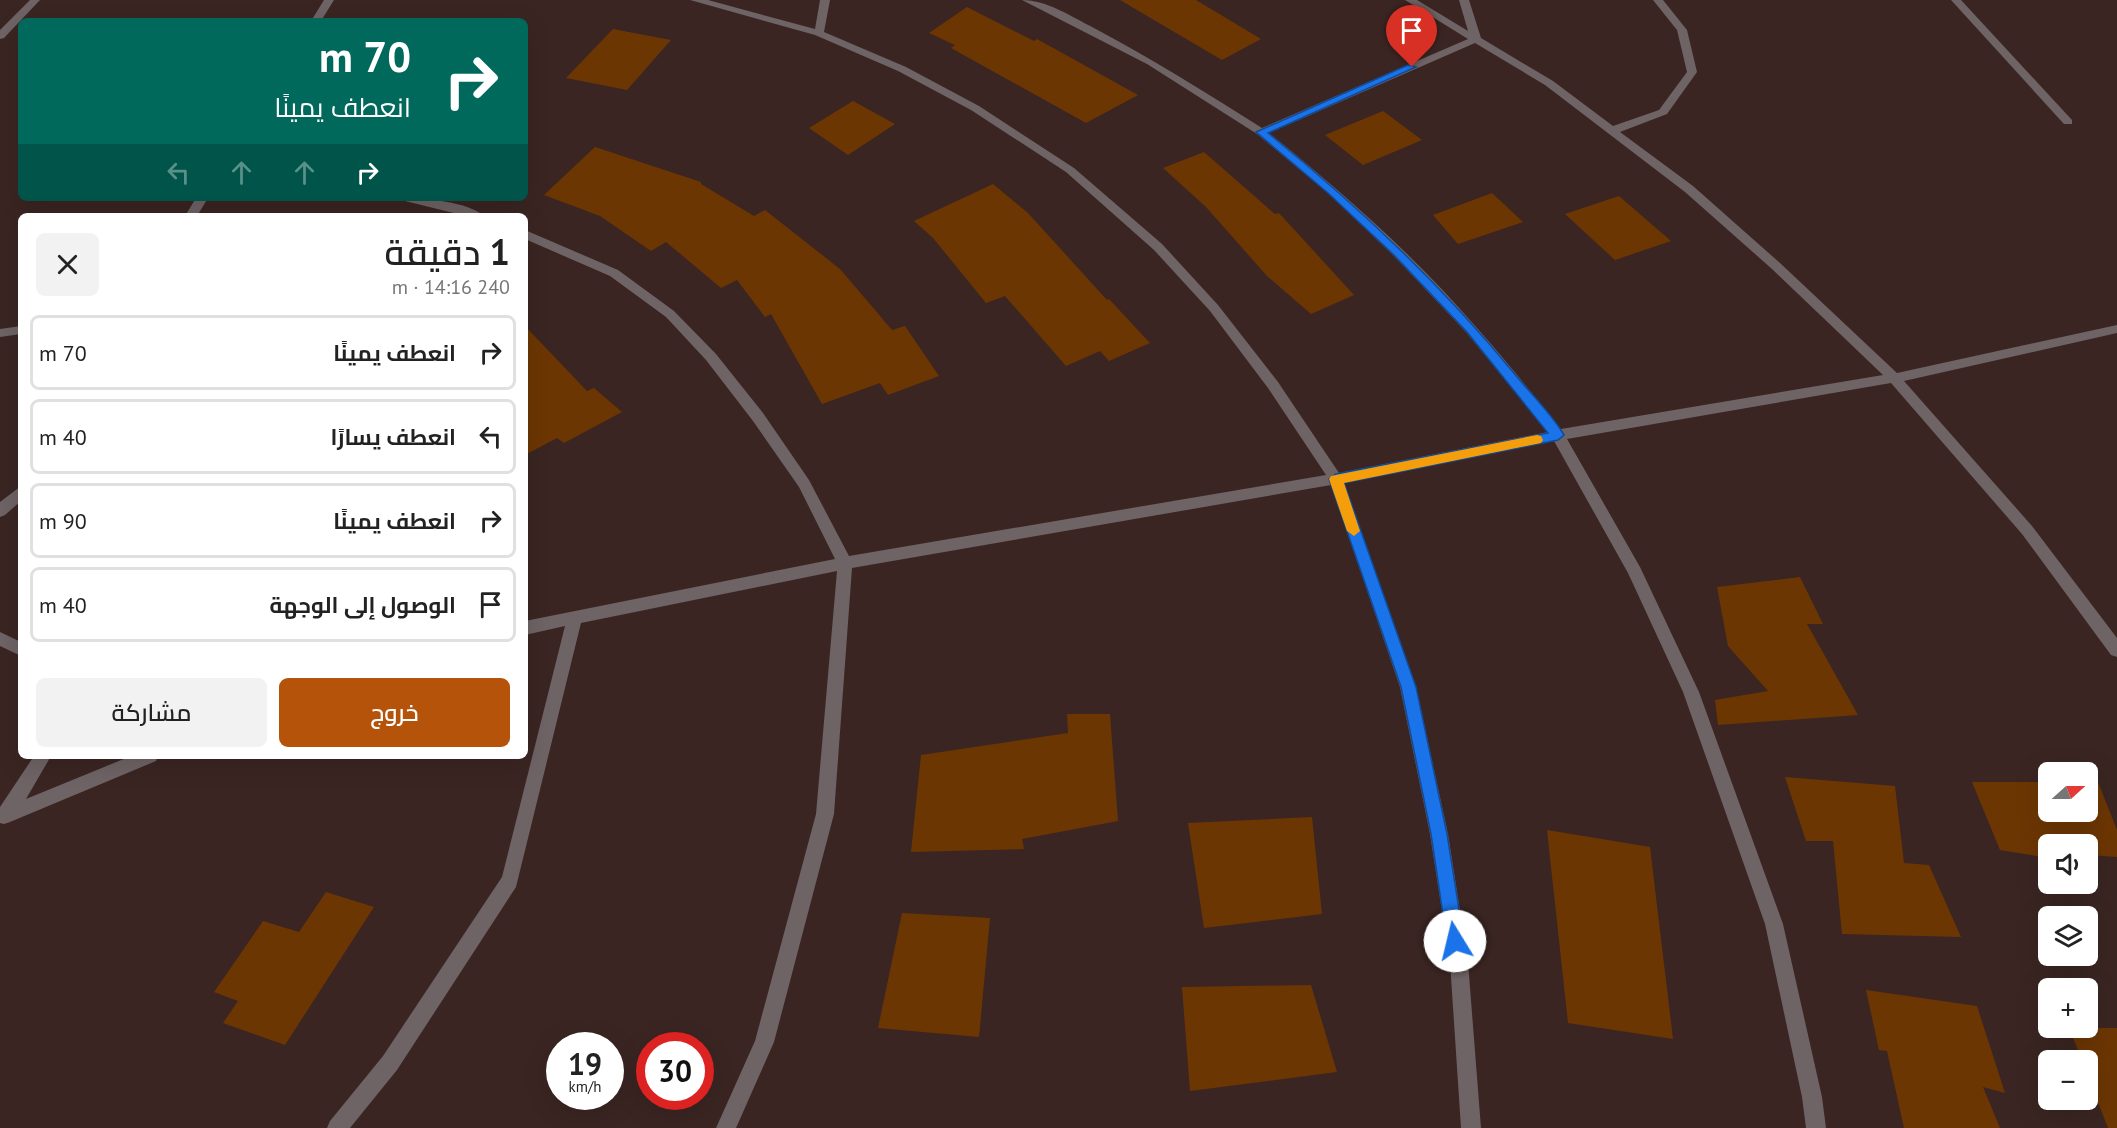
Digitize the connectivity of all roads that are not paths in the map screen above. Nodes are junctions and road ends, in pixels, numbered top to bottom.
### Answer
1 (35, 0) edge
2 (329, 0) edge
3 (695, 0) edge
4 (825, 0) edge
5 (1027, 0) edge
6 (1410, 0) edge
7 (1464, 0) edge
8 (1658, 0) edge
9 (1956, 0) edge
10 (318, 18) edge
11 (819, 33) junction
12 (0, 36) edge
13 (1476, 39) junction
14 (2068, 122) dead end
15 (1614, 130) junction
16 (1261, 132) junction
17 (424, 201) edge
18 (470, 213) edge
19 (528, 235) edge
20 (2117, 329) edge
21 (18, 330) edge
22 (0, 333) edge
23 (1894, 378) junction
24 (1558, 435) junction
25 (1336, 479) junction
26 (18, 495) edge
27 (0, 511) edge
28 (845, 563) junction
29 (575, 617) junction
30 (528, 627) edge
31 (0, 639) edge
32 (18, 648) edge
33 (2117, 650) edge
34 (41, 759) edge
35 (143, 759) edge
36 (2, 818) edge
37 (337, 1128) edge
38 (726, 1128) edge
39 (1471, 1128) edge
40 (1816, 1128) edge

1 - 12 street
2 - 10 street
3 - 11 street
4 - 11 street
5 - 16 street
6 - 13 street
7 - 13 street
8 - 15 street
9 - 14 street
11 - 25 street
13 - 15 street
13 - 16 street
15 - 23 street
16 - 24 street
17 - 18 street
19 - 28 street
20 - 23 street
21 - 22 street
23 - 24 street
23 - 33 street
24 - 25 street
24 - 40 street
25 - 28 street
25 - 39 street
26 - 27 street
28 - 29 street
28 - 38 street
29 - 30 street
29 - 37 street
31 - 32 street
34 - 36 street
35 - 36 street

